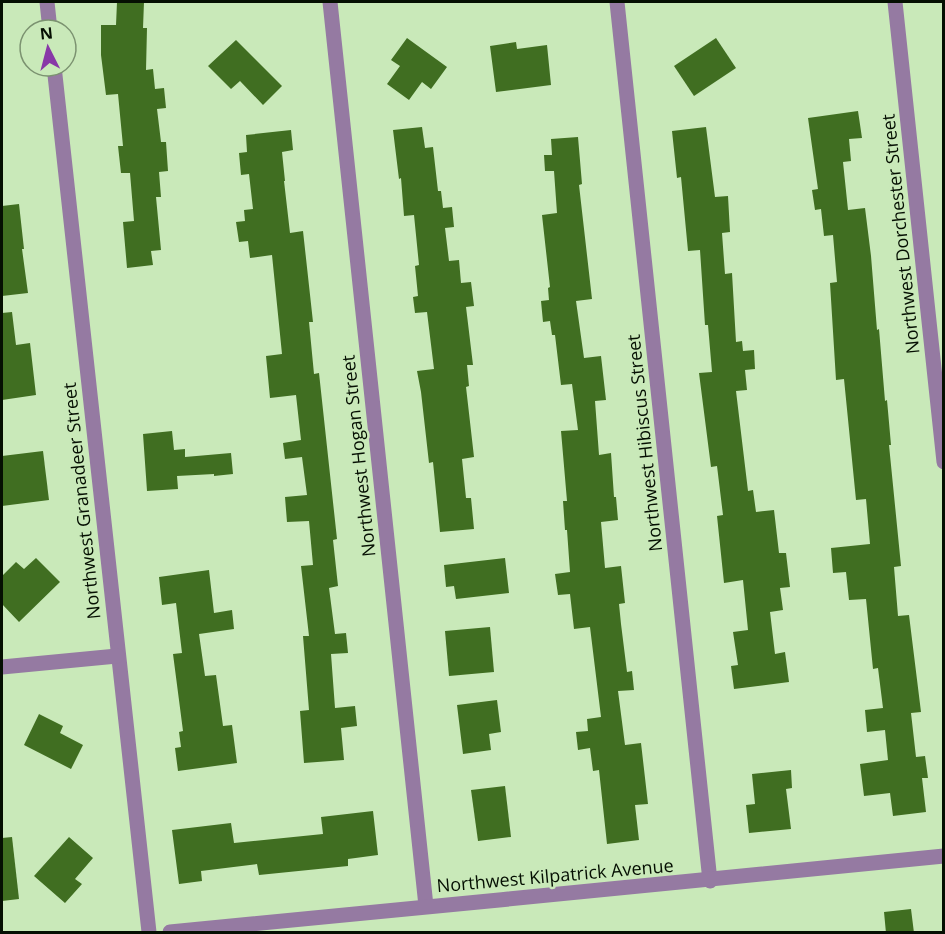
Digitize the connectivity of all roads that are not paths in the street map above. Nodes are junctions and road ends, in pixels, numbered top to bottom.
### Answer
1 (47, 2) edge
2 (330, 2) edge
3 (617, 2) edge
4 (895, 2) edge
5 (49, 18) edge
6 (55, 78) edge
7 (944, 462) edge
8 (117, 656) junction
9 (2, 667) edge
10 (944, 856) edge
11 (710, 881) junction
12 (426, 906) junction
13 (148, 933) edge
14 (170, 933) edge

1 - 5 street
2 - 12 street, Northwest Hogan Street
3 - 11 street, Northwest Hibiscus Street
4 - 7 street, Northwest Dorchester Street
6 - 8 street, Northwest Granadeer Street
8 - 9 street
8 - 13 street, Northwest Granadeer Street
10 - 11 street, Northwest Kilpatrick Avenue
11 - 12 street, Northwest Kilpatrick Avenue
12 - 14 street, Northwest Kilpatrick Avenue

